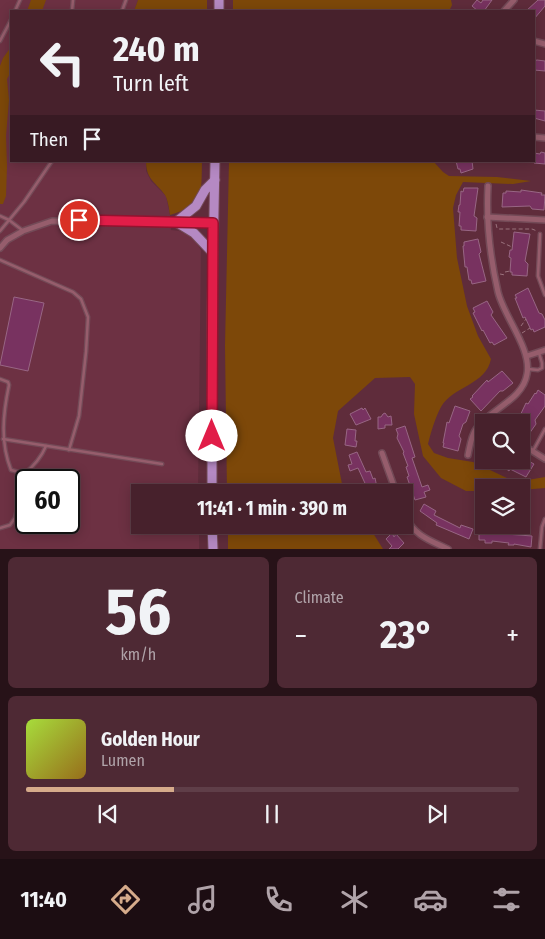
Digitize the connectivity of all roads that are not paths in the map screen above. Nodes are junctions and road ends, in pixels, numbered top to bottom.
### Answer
1 (514, 0) edge
2 (505, 10) edge
3 (10, 22) edge
4 (0, 41) edge
5 (51, 162) edge
6 (215, 162) edge
7 (215, 180) junction
8 (488, 186) dead end
9 (0, 216) edge
10 (487, 217) junction
11 (9, 220) junction
12 (545, 220) edge
13 (176, 222) junction
14 (213, 223) junction
15 (0, 231) edge
16 (23, 231) junction
17 (540, 234) road end
18 (0, 248) edge
19 (213, 253) junction
20 (0, 260) edge
21 (545, 295) edge
22 (542, 352) edge
23 (527, 356) junction
24 (528, 369) junction
25 (0, 379) edge
26 (545, 429) edge
27 (3, 439) junction
28 (46, 446) junction
29 (530, 449) edge
30 (69, 450) junction
31 (533, 451) junction
32 (382, 453) dead end
33 (468, 454) dead end
34 (545, 459) edge
35 (162, 464) dead end
36 (29, 469) edge
37 (15, 471) edge
38 (212, 484) edge
39 (393, 484) edge
40 (15, 518) edge
41 (545, 519) edge
42 (0, 528) edge
43 (413, 528) edge
44 (212, 534) edge
45 (213, 549) edge
46 (448, 549) edge
47 (540, 549) edge

1 - 2 street
3 - 4 lane
5 - 11 lane
6 - 7 main road
7 - 13 main road
7 - 14 main road
8 - 10 street
9 - 11 lane
10 - 12 street
10 - 23 street
11 - 15 lane
11 - 16 lane
13 - 14 street
13 - 16 street
13 - 19 main road
14 - 19 main road
16 - 18 street
17 - 21 lane
19 - 38 main road
20 - 30 lane
22 - 23 street
22 - 24 lane
23 - 24 street
24 - 33 street
25 - 27 lane
26 - 31 lane
27 - 28 lane
27 - 37 lane
28 - 30 lane
28 - 36 lane
29 - 31 street
30 - 35 lane
31 - 34 street
32 - 39 street
40 - 42 lane
41 - 47 lane
43 - 46 street
44 - 45 main road

